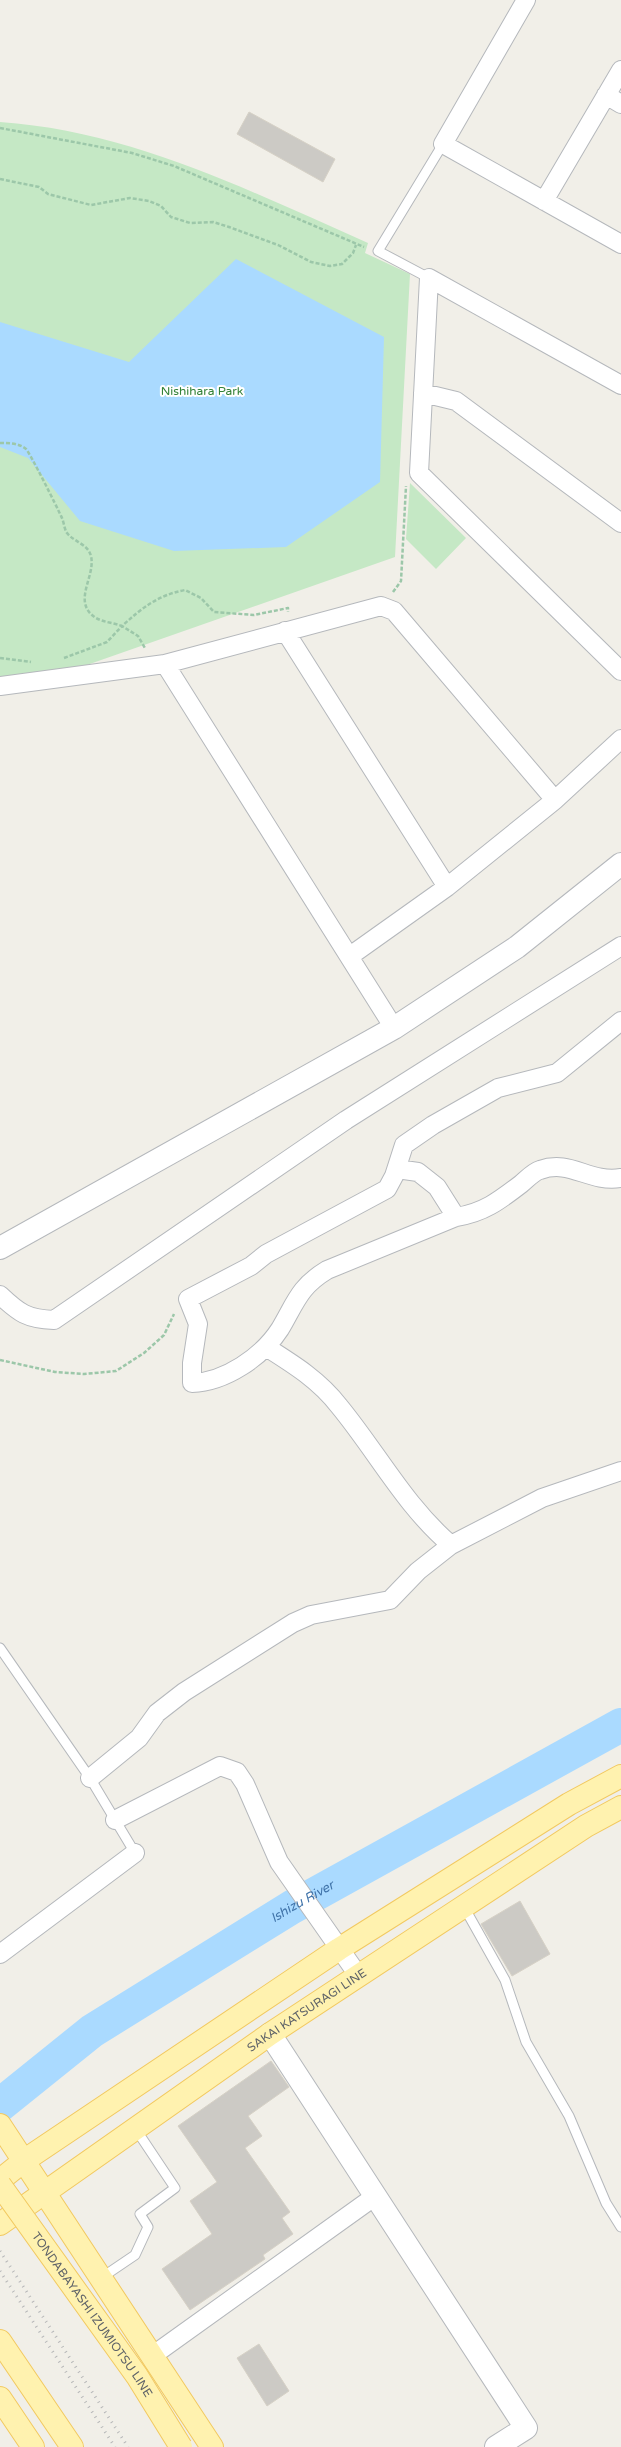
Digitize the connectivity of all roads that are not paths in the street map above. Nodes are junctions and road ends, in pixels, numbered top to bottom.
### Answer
1 (526, 0) edge
2 (621, 70) edge
3 (614, 100) edge
4 (443, 144) junction
5 (544, 201) junction
6 (621, 244) edge
7 (429, 278) junction
8 (621, 385) edge
9 (423, 393) junction
10 (621, 523) edge
11 (287, 624) junction
12 (165, 664) junction
13 (621, 671) edge
14 (0, 686) edge
15 (621, 739) edge
16 (555, 800) junction
17 (621, 864) edge
18 (447, 887) junction
19 (621, 946) edge
20 (350, 956) junction
21 (621, 1021) edge
22 (394, 1028) junction
23 (397, 1168) junction
24 (621, 1178) edge
25 (456, 1217) junction
26 (0, 1248) edge
27 (0, 1295) edge
28 (266, 1347) junction
29 (621, 1471) edge
30 (452, 1545) junction
31 (0, 1648) edge
32 (621, 1776) edge
33 (90, 1778) junction
34 (621, 1807) edge
35 (115, 1820) junction
36 (135, 1853) joint
37 (464, 1907) junction
38 (339, 1949) junction
39 (0, 1954) edge
40 (358, 1975) junction
41 (270, 2034) junction
42 (0, 2125) edge
43 (135, 2128) junction
44 (20, 2153) junction
45 (0, 2180) edge
46 (0, 2185) edge
47 (45, 2193) junction
48 (374, 2197) junction
49 (0, 2224) edge
50 (621, 2227) edge
51 (101, 2278) junction
52 (0, 2341) edge
53 (152, 2356) junction
54 (0, 2398) edge
55 (26, 2444) edge
56 (72, 2447) edge
57 (181, 2447) edge
58 (212, 2447) edge
59 (496, 2447) edge

1 - 4 street
2 - 3 street
3 - 5 street
4 - 5 street
4 - 7 lane
5 - 6 street
7 - 8 street
7 - 9 street
9 - 10 street
9 - 13 street
11 - 12 street
11 - 16 street
11 - 18 street
12 - 14 street
12 - 20 street
15 - 16 street
16 - 18 street
17 - 22 street
18 - 20 street
19 - 27 street
20 - 22 street
21 - 23 street
22 - 26 street
23 - 25 street
23 - 28 street
24 - 25 street
25 - 28 street
28 - 30 street
29 - 30 street
30 - 33 street
31 - 33 lane
32 - 38 main road
33 - 35 lane
34 - 37 main road, SAKAI KATSURAGI LINE
35 - 36 lane
35 - 38 street
36 - 39 street
37 - 40 main road, SAKAI KATSURAGI LINE
37 - 50 lane
38 - 40 street
38 - 44 main road
40 - 41 main road, SAKAI KATSURAGI LINE
41 - 43 main road, SAKAI KATSURAGI LINE
41 - 48 street
42 - 44 main road
43 - 47 main road, SAKAI KATSURAGI LINE
43 - 51 lane
44 - 45 main road
44 - 47 main road
46 - 57 main road, TONDABAYASHI IZUMIOTSU LINE, bridge
47 - 49 main road, SAKAI KATSURAGI LINE
47 - 51 main road
48 - 53 street
48 - 59 street
51 - 53 main road
52 - 56 main road
53 - 58 main road
54 - 55 main road

